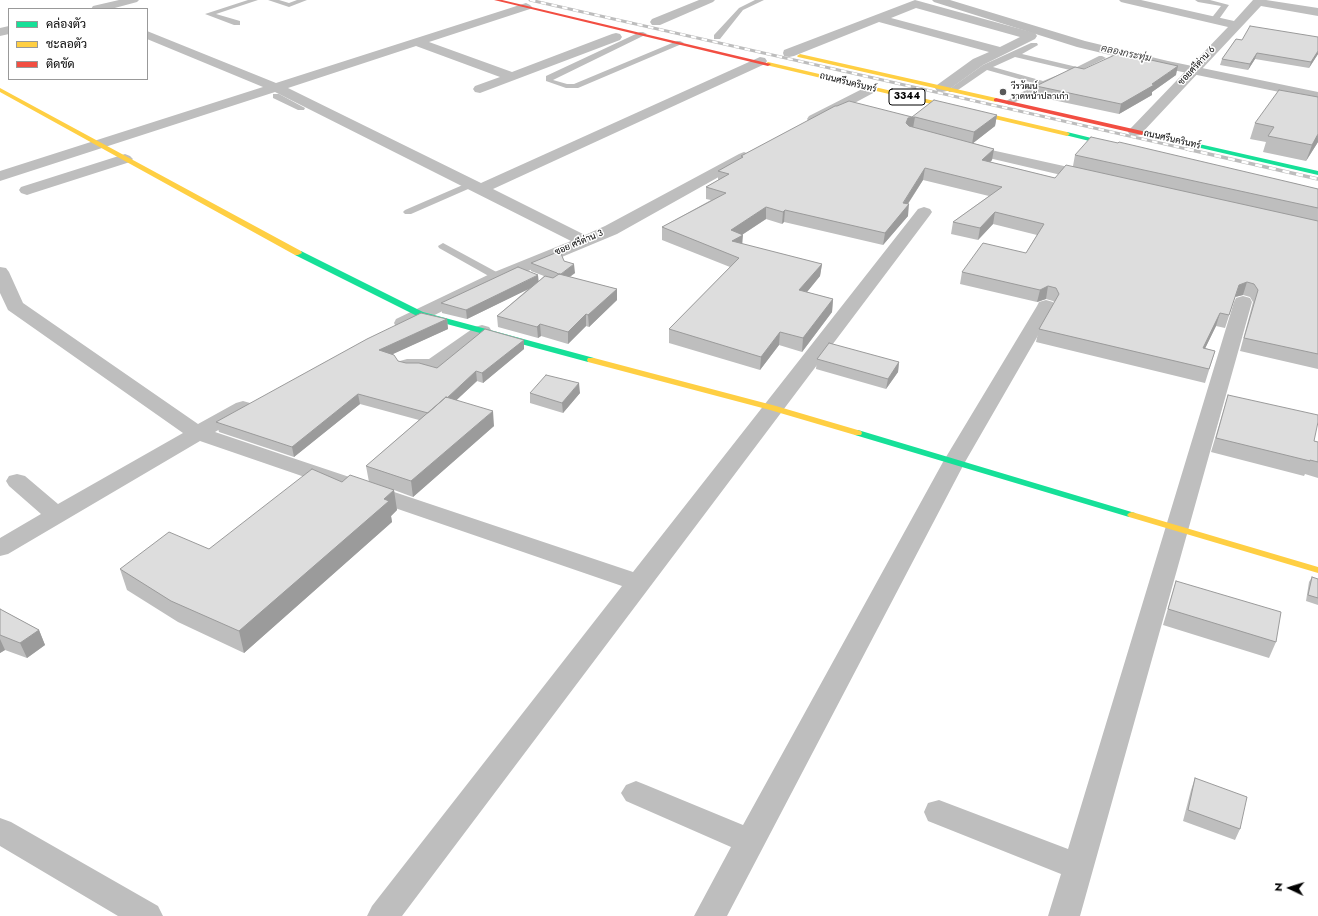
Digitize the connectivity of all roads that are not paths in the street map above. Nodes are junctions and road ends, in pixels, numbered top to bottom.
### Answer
1 (133, 0) edge
2 (255, 0) edge
3 (270, 0) edge
4 (304, 0) edge
5 (496, 0) edge
6 (709, 0) edge
7 (761, 0) edge
8 (1125, 0) edge
9 (1198, 0) edge
10 (1258, 1) edge
11 (526, 7) junction
12 (101, 8) edge
13 (1318, 12) edge
14 (878, 18) junction
15 (1209, 19) junction
16 (653, 21) joint
17 (1162, 21) dead end
18 (236, 22) dead end
19 (1236, 25) junction
20 (671, 26) dead end
21 (643, 34) junction
22 (148, 35) edge
23 (713, 36) joint
24 (616, 37) dead end
25 (731, 40) dead end
26 (416, 42) junction
27 (680, 43) junction
28 (1034, 45) dead end
29 (1001, 51) junction
30 (781, 53) junction
31 (1014, 54) junction
32 (1102, 58) dead end
33 (760, 61) junction
34 (986, 68) junction
35 (1077, 69) junction
36 (511, 76) junction
37 (1044, 84) junction
38 (480, 89) dead end
39 (870, 89) junction
40 (947, 89) junction
41 (0, 90) edge
42 (276, 92) junction
43 (1009, 103) junction
44 (306, 106) junction
45 (287, 112) dead end
46 (803, 125) edge
47 (1135, 132) junction
48 (98, 144) junction
49 (951, 144) edge
50 (762, 148) edge
51 (1125, 148) edge
52 (125, 159) junction
53 (1318, 173) edge
54 (0, 176) edge
55 (1102, 180) edge
56 (476, 187) junction
57 (27, 190) dead end
58 (408, 212) dead end
59 (924, 212) dead end
60 (585, 241) junction
61 (443, 246) dead end
62 (0, 272) edge
63 (498, 277) junction
64 (1243, 302) dead end
65 (1046, 306) dead end
66 (7, 309) edge
67 (420, 314) junction
68 (387, 330) edge
69 (482, 331) junction
70 (407, 364) edge
71 (259, 399) edge
72 (773, 408) junction
73 (197, 433) junction
74 (954, 462) junction
75 (17, 481) dead end
76 (57, 515) junction
77 (1178, 528) junction
78 (0, 548) edge
79 (1318, 570) edge
80 (638, 583) junction
81 (636, 793) dead end
82 (938, 812) dead end
83 (0, 831) edge
84 (750, 842) junction
85 (1078, 867) junction
86 (147, 916) edge
87 (383, 916) edge
88 (710, 916) edge
89 (1064, 916) edge

1 - 12 street
2 - 18 lane
3 - 4 lane
5 - 11 main road, ถนนศรีนครินทร์ / 3344
6 - 16 street
7 - 23 lane
8 - 15 street
9 - 15 lane
10 - 13 street
10 - 19 street, ซอยศรีด่าน 6
11 - 21 main road, ถนนศรีนครินทร์ / 3344
11 - 26 street
14 - 29 street
14 - 29 street
14 - 30 street
15 - 17 street
15 - 19 street
16 - 20 main road
19 - 47 street, ซอยศรีด่าน 6
21 - 27 main road, ถนนศรีนครินทร์ / 3344
21 - 27 lane
22 - 42 street
23 - 25 main road
24 - 36 street
26 - 36 street
26 - 42 street
27 - 33 main road, ถนนศรีนครินทร์ / 3344
28 - 31 lane
29 - 40 street
30 - 33 main road
30 - 40 main road, ถนนศรีนครินทร์ / 3344
31 - 34 lane
31 - 35 lane
32 - 35 lane
33 - 39 main road, ถนนศรีนครินทร์ / 3344
33 - 56 street
34 - 37 lane
34 - 40 lane
35 - 37 lane
36 - 38 street
37 - 43 lane
39 - 46 street
39 - 51 main road, ถนนศรีนครินทร์ / 3344
40 - 43 main road, ถนนศรีนครินทร์ / 3344
41 - 48 main road
42 - 44 street
42 - 48 street
43 - 47 main road, ถนนศรีนครินทร์ / 3344
44 - 45 lane
44 - 56 street
47 - 53 main road, ถนนศรีนครินทร์ / 3344
48 - 52 main road
48 - 54 street
49 - 55 street
50 - 60 street, ซอย ศรีด่าน 3
52 - 57 street
52 - 67 main road
56 - 58 lane
56 - 60 street
59 - 72 street
60 - 63 street, ซอย ศรีด่าน 3
61 - 63 lane
62 - 66 street
63 - 67 street, ซอย ศรีด่าน 3
64 - 77 street
65 - 74 street
66 - 73 street
67 - 68 street, ซอย ศรีด่าน 3
67 - 69 main road
69 - 70 street
69 - 72 main road
71 - 73 street
72 - 74 main road
72 - 80 street
73 - 76 street
73 - 80 street
74 - 77 main road
74 - 84 street
75 - 76 street
76 - 78 street
77 - 79 main road
77 - 85 street
80 - 87 street
81 - 84 street
82 - 85 street
83 - 86 street
84 - 88 street
85 - 89 street

